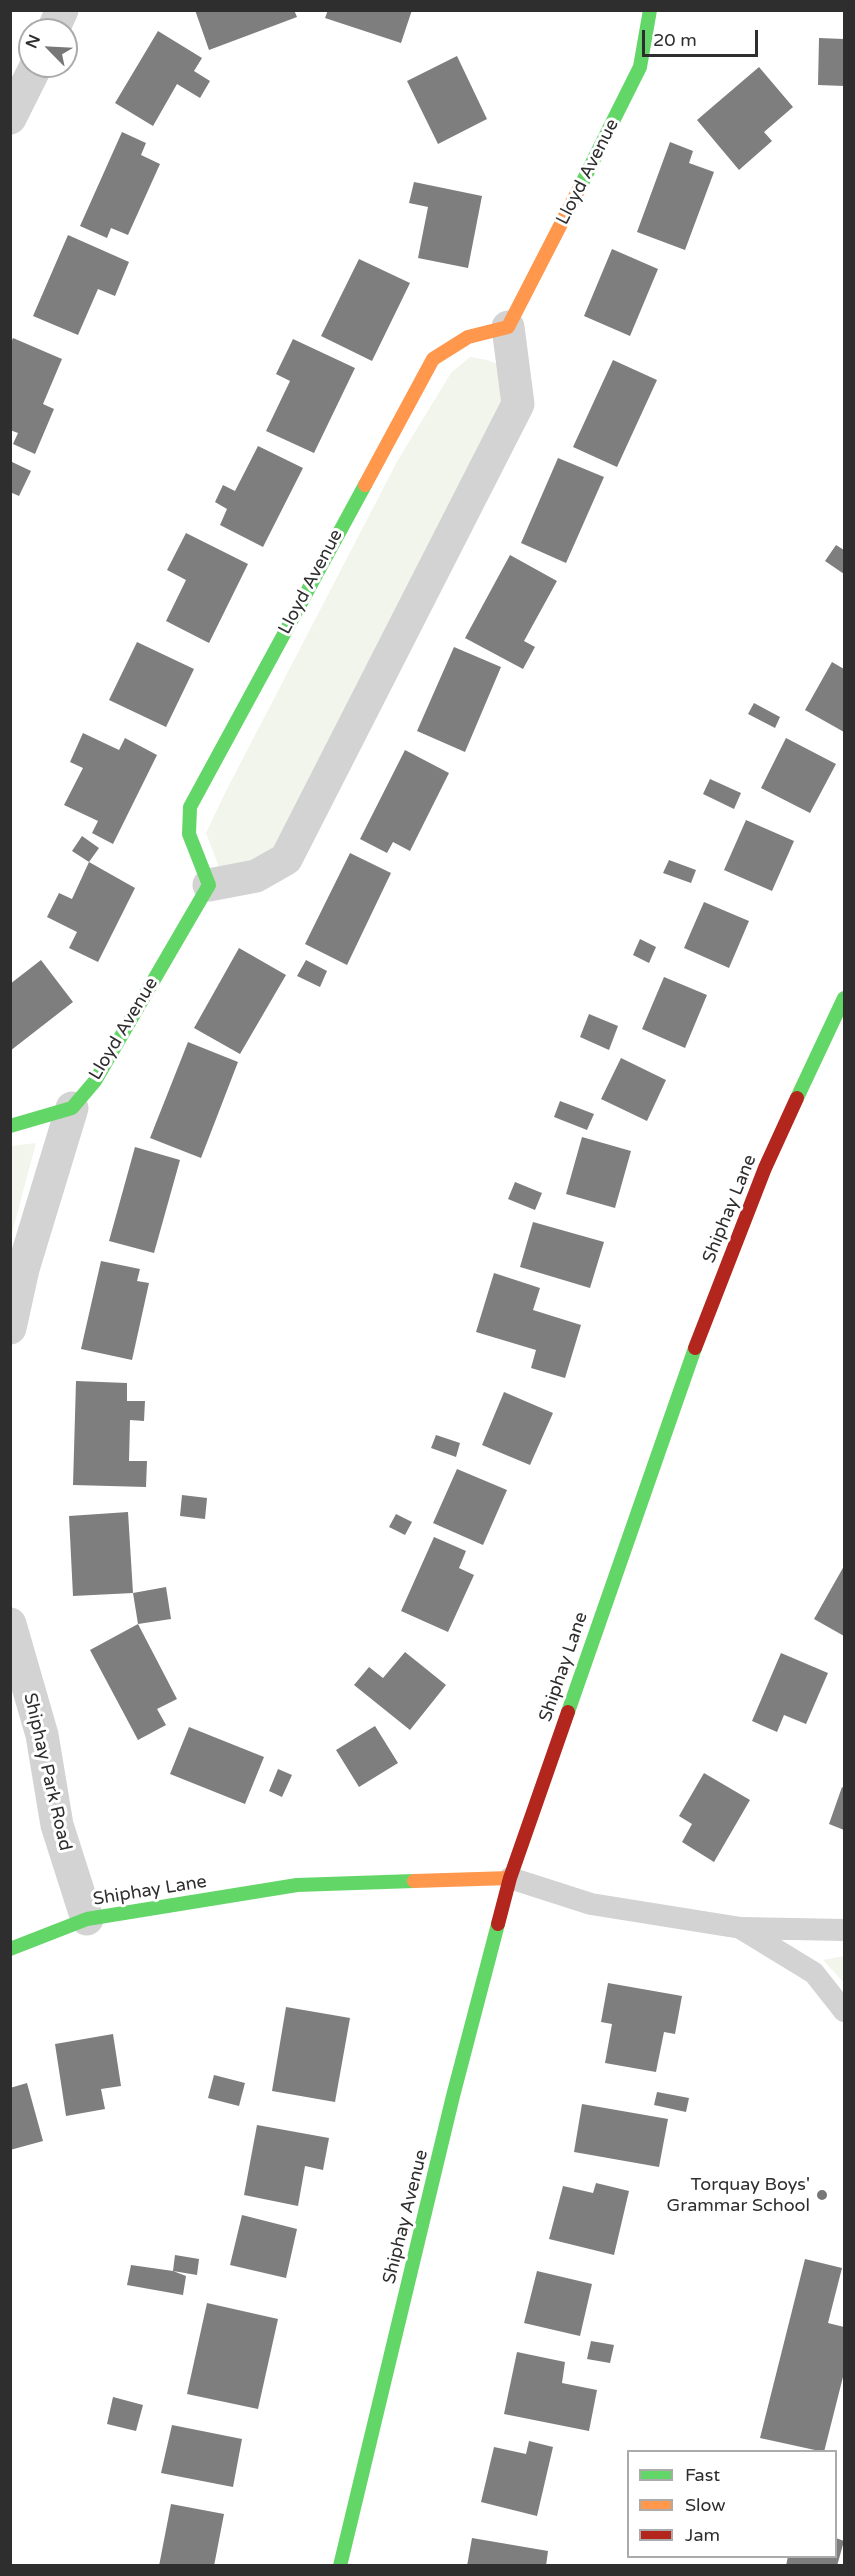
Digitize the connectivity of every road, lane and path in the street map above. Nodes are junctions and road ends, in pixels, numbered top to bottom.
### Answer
1 (650, 10) edge
2 (30, 78) edge
3 (10, 118) edge
4 (508, 327) junction
5 (209, 885) junction
6 (844, 998) edge
7 (72, 1108) junction
8 (10, 1126) edge
9 (10, 1328) edge
10 (10, 1624) edge
11 (510, 1878) junction
12 (87, 1919) junction
13 (741, 1929) junction
14 (844, 1930) edge
15 (10, 1949) edge
16 (844, 2011) edge
17 (340, 2565) edge

1 - 4 street, Lloyd Avenue
2 - 3 street
4 - 5 street
4 - 5 street, Lloyd Avenue
5 - 7 street, Lloyd Avenue
6 - 11 street, Shiphay Lane
7 - 8 street
7 - 9 street, Lloyd Avenue
10 - 12 street, Shiphay Park Road
11 - 12 street, Shiphay Lane
11 - 13 lane
11 - 17 street, Shiphay Avenue
12 - 15 street, Shiphay Lane
13 - 14 lane
13 - 16 lane

